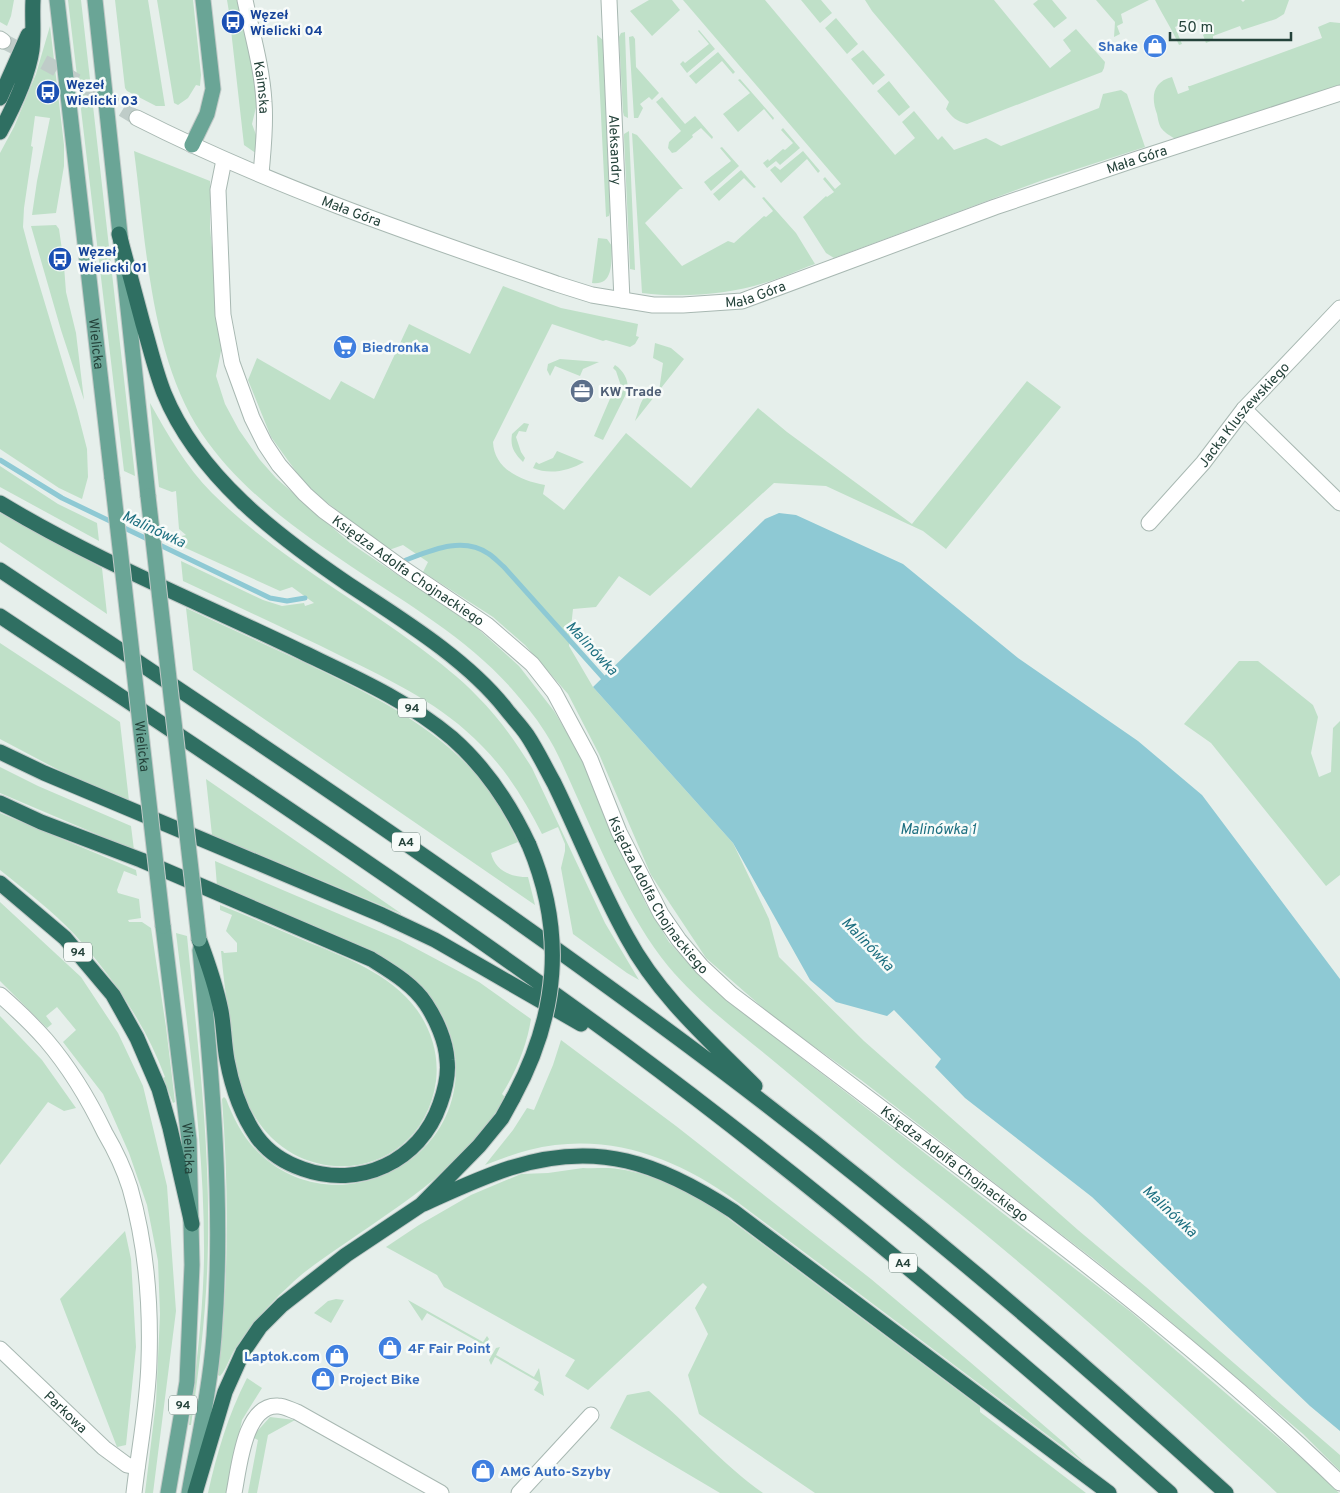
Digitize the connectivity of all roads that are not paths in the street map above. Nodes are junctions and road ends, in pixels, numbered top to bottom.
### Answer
1 (33, 0) edge
2 (57, 0) edge
3 (95, 0) edge
4 (203, 0) edge
5 (245, 0) edge
6 (609, 0) edge
7 (32, 26) junction
8 (1340, 93) edge
9 (0, 98) edge
10 (137, 118) tunnel mouth
11 (0, 132) edge
12 (192, 145) junction
13 (224, 160) junction
14 (261, 174) junction
15 (119, 234) junction
16 (622, 300) junction
17 (1340, 308) edge
18 (1244, 409) junction
19 (0, 503) edge
20 (1340, 503) edge
21 (1149, 523) dead end
22 (0, 570) edge
23 (0, 616) edge
24 (0, 752) edge
25 (0, 804) edge
26 (0, 883) edge
27 (199, 940) junction
28 (0, 995) edge
29 (625, 1045) junction
30 (800, 1132) junction
31 (421, 1205) junction
32 (192, 1224) junction
33 (0, 1349) edge
34 (591, 1415) dead end
35 (137, 1468) junction
36 (1340, 1483) edge
37 (134, 1493) edge
38 (168, 1493) edge
39 (189, 1493) edge
40 (195, 1493) edge
41 (234, 1493) edge
42 (441, 1493) edge
43 (519, 1493) edge
44 (1109, 1493) edge
45 (1170, 1493) edge
46 (1226, 1493) edge

1 - 7 highway
2 - 32 main road, Wielicka, bridge
3 - 15 main road, Wielicka
4 - 12 main road
5 - 14 street, Kaimska
6 - 16 street, Aleksandry
7 - 9 highway
7 - 11 highway
8 - 16 street, Mała Góra
10 - 12 street, Mała Góra
12 - 13 street, Mała Góra
13 - 14 street, Mała Góra
13 - 36 street, Księdza Adolfa Chojnackiego
14 - 16 street, Mała Góra
15 - 27 main road, Wielicka, bridge
15 - 30 highway
17 - 18 street, Jacka Kluszewskiego
18 - 20 street
18 - 21 street, Jacka Kluszewskiego
19 - 31 highway, 94, bridge
22 - 30 highway, A4
23 - 29 highway, A4
24 - 29 highway
25 - 27 highway
26 - 32 highway, 94
27 - 39 main road, Wielicka
28 - 35 street
29 - 45 highway, A4
30 - 46 highway, A4
31 - 40 highway
31 - 44 highway
32 - 38 main road, Wielicka / 94
33 - 35 street, Parkowa
34 - 43 street
35 - 37 street
41 - 42 street

